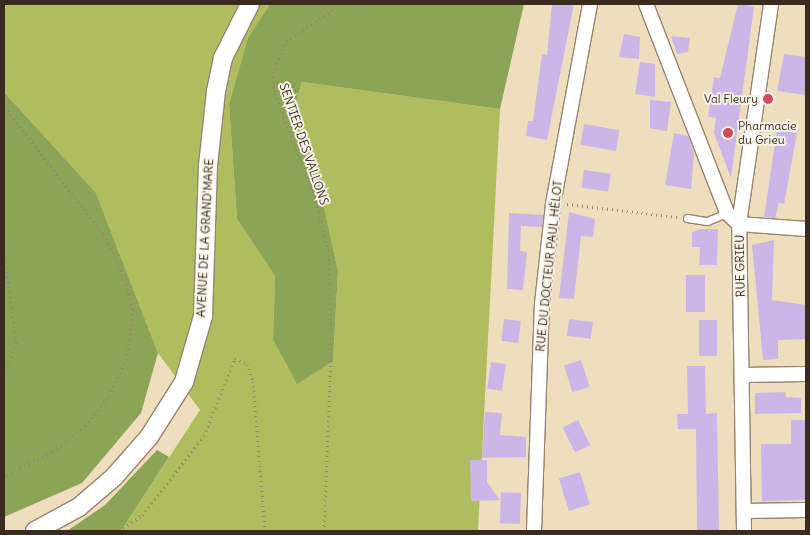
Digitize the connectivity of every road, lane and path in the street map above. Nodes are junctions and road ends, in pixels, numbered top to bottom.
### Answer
1 (250, 4) edge
2 (342, 4) edge
3 (590, 4) edge
4 (646, 4) edge
5 (771, 4) edge
6 (4, 108) edge
7 (746, 184) junction
8 (721, 196) junction
9 (553, 204) junction
10 (727, 213) junction
11 (687, 218) joint
12 (739, 224) junction
13 (806, 229) edge
14 (4, 252) edge
15 (4, 373) edge
16 (806, 374) edge
17 (742, 375) junction
18 (4, 476) edge
19 (806, 510) edge
20 (744, 511) junction
21 (35, 531) edge
22 (119, 531) edge
23 (265, 531) edge
24 (324, 531) edge
25 (534, 531) edge
26 (744, 531) edge

1 - 21 street, AVENUE DE LA GRAND'MARE
2 - 24 path, SENTIER DES VALLONS
3 - 9 street, RUE DU DOCTEUR PAUL HÉLOT
4 - 8 street
5 - 7 street, RUE GRIEU
6 - 18 path
7 - 8 street
7 - 12 street, RUE GRIEU
8 - 10 street
9 - 11 path
9 - 25 street, RUE DU DOCTEUR PAUL HÉLOT
10 - 11 lane
10 - 12 street
12 - 13 street
12 - 17 street, RUE GRIEU
14 - 15 path
16 - 17 street
17 - 20 street, RUE GRIEU
19 - 20 street
20 - 26 street, RUE GRIEU
22 - 23 path

